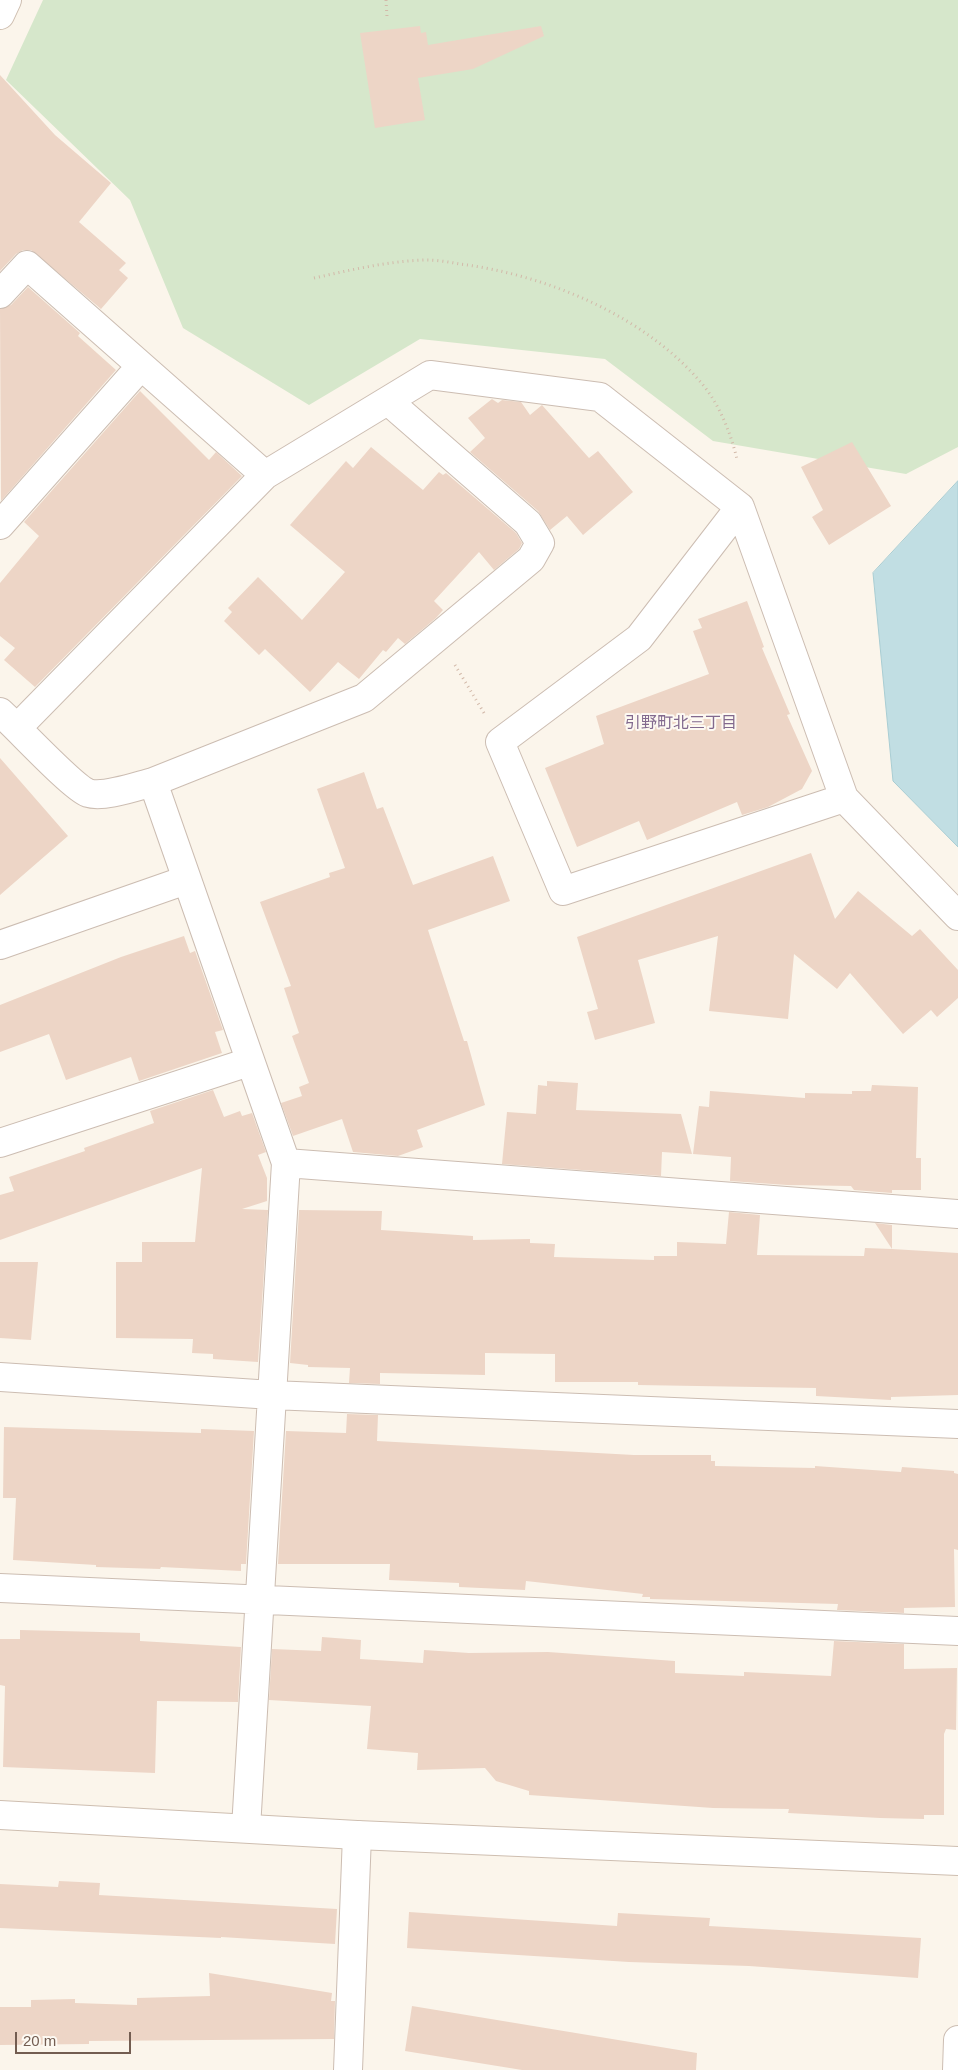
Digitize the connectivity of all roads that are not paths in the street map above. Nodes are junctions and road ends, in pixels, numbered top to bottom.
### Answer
1 (7, 0) edge
2 (0, 15) edge
3 (0, 294) edge
4 (141, 366) junction
5 (388, 401) junction
6 (265, 475) junction
7 (740, 507) junction
8 (0, 525) edge
9 (9, 720) edge
10 (153, 782) junction
11 (844, 798) junction
12 (186, 880) junction
13 (958, 916) edge
14 (0, 945) edge
15 (250, 1062) junction
16 (0, 1143) edge
17 (286, 1163) junction
18 (958, 1214) edge
19 (0, 1377) edge
20 (272, 1395) junction
21 (958, 1424) edge
22 (0, 1588) edge
23 (259, 1600) junction
24 (958, 1631) edge
25 (0, 1815) edge
26 (246, 1828) junction
27 (357, 1835) junction
28 (958, 1861) edge
29 (958, 2040) edge
30 (348, 2070) edge
31 (957, 2070) edge

1 - 2 street
3 - 4 street
4 - 6 street
4 - 8 street
5 - 6 street
5 - 7 street
5 - 10 street
6 - 9 street
7 - 11 street
7 - 11 street
9 - 10 street
10 - 12 street
11 - 13 street
12 - 14 street
12 - 15 street
15 - 16 street
15 - 17 street
17 - 18 street
17 - 20 street
19 - 20 street
20 - 21 street
20 - 23 street
22 - 23 street
23 - 24 street
23 - 26 street
25 - 26 street
26 - 27 street
27 - 28 street
27 - 30 street
29 - 31 street

